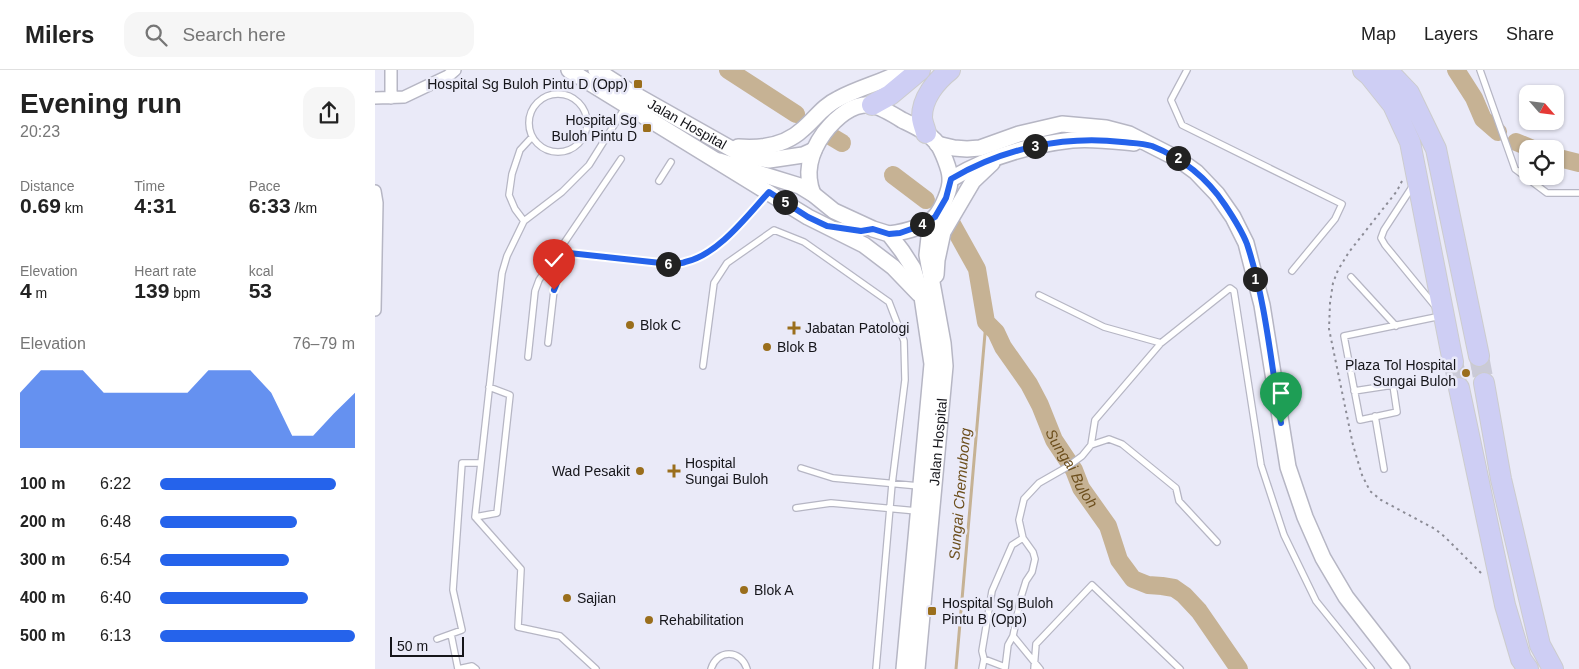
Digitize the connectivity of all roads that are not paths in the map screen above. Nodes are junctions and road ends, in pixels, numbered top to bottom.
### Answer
1 (391, 70) edge
2 (439, 70) edge
3 (455, 70) edge
4 (569, 70) edge
5 (596, 70) edge
6 (905, 70) edge
7 (920, 70) edge
8 (950, 70) edge
9 (1187, 70) edge
10 (1363, 70) edge
11 (1387, 70) edge
12 (1480, 70) edge
13 (429, 85) junction
14 (375, 98) edge
15 (391, 98) junction
16 (631, 100) junction
17 (871, 106) junction
18 (532, 137) junction
19 (932, 138) junction
20 (1150, 145) junction
21 (727, 146) junction
22 (813, 150) junction
23 (999, 156) junction
24 (621, 159) dead end
25 (719, 161) junction
26 (671, 162) dead end
27 (951, 179) junction
28 (1417, 179) junction
29 (659, 182) dead end
30 (769, 192) junction
31 (376, 193) edge
32 (1579, 193) edge
33 (813, 194) junction
34 (935, 217) junction
35 (524, 221) junction
36 (827, 226) junction
37 (873, 229) junction
38 (889, 234) junction
39 (1454, 234) junction
40 (1428, 238) junction
41 (558, 252) junction
42 (569, 253) junction
43 (1291, 271) dead end
44 (1351, 277) dead end
45 (1039, 295) dead end
46 (928, 297) junction
47 (375, 310) edge
48 (1443, 316) junction
49 (1396, 326) junction
50 (548, 343) dead end
51 (1161, 343) junction
52 (1479, 356) tunnel mouth
53 (528, 357) dead end
54 (1453, 362) tunnel mouth
55 (703, 366) dead end
56 (1370, 366) dead end
57 (1350, 369) junction
58 (1484, 383) tunnel mouth
59 (489, 386) junction
60 (1459, 388) tunnel mouth
61 (1354, 391) junction
62 (1375, 416) junction
63 (1091, 445) junction
64 (481, 463) junction
65 (801, 468) dead end
66 (1384, 468) dead end
67 (892, 484) junction
68 (928, 487) junction
69 (796, 508) dead end
70 (890, 509) junction
71 (925, 511) junction
72 (475, 516) junction
73 (1023, 538) junction
74 (1217, 542) dead end
75 (451, 634) junction
76 (1013, 636) junction
77 (437, 639) dead end
78 (984, 659) junction
79 (1034, 666) edge
80 (1005, 668) edge
81 (476, 669) edge
82 (595, 669) edge
83 (711, 669) edge
84 (747, 669) edge
85 (876, 669) edge
86 (904, 669) edge
87 (917, 669) edge
88 (982, 669) edge
89 (1040, 669) edge
90 (1180, 669) edge
91 (1371, 669) edge
92 (1402, 669) edge
93 (1528, 669) edge
94 (1553, 669) edge

1 - 15 street
2 - 13 street
3 - 13 street
4 - 16 main road, Jalan Hospital
5 - 16 main road, Jalan Hospital
6 - 21 main road
7 - 17 highway
8 - 19 highway
9 - 43 lane
10 - 28 highway
11 - 39 highway
12 - 32 lane
13 - 15 street
14 - 15 street
16 - 21 main road, Jalan Hospital
16 - 25 main road, Jalan Hospital
16 - 35 lane
17 - 19 main road
17 - 22 main road
18 - 18 lane
18 - 35 lane
19 - 20 main road
19 - 27 main road
20 - 23 main road
20 - 92 main road
21 - 22 main road, Jalan Hospital
22 - 33 main road
23 - 27 main road
23 - 46 main road
24 - 41 lane
25 - 30 main road, Jalan Hospital
25 - 33 main road, Jalan Hospital
26 - 29 lane
27 - 34 main road
28 - 40 highway
28 - 48 lane
30 - 36 main road, Jalan Hospital
30 - 42 lane
31 - 47 street
33 - 37 main road, Jalan Hospital
34 - 38 main road
34 - 46 main road, Jalan Hospital
35 - 59 lane
36 - 37 main road
36 - 46 main road, Jalan Hospital
37 - 38 main road, Jalan Hospital
38 - 46 main road, Jalan Hospital
39 - 40 highway
39 - 52 highway
40 - 48 highway
41 - 42 lane
41 - 53 lane
42 - 50 lane
44 - 49 lane
45 - 51 lane
46 - 68 main road, Jalan Hospital
48 - 49 lane
48 - 54 highway
49 - 57 lane
51 - 63 lane
51 - 91 lane
55 - 67 lane
56 - 57 lane
57 - 61 lane
58 - 94 highway
59 - 64 lane
59 - 72 lane
60 - 93 highway
61 - 62 lane
61 - 62 lane
62 - 66 lane
63 - 73 lane
63 - 74 lane
64 - 72 lane
64 - 75 lane
65 - 67 lane
67 - 68 lane
67 - 70 lane
68 - 71 main road, Jalan Hospital
69 - 70 lane
70 - 71 lane
70 - 85 lane
71 - 86 main road, Jalan Hospital
71 - 87 main road, Jalan Hospital
72 - 82 lane
73 - 76 lane
73 - 78 lane
75 - 77 lane
75 - 81 lane
76 - 79 lane
76 - 80 lane
78 - 80 lane
78 - 88 lane
79 - 89 lane
79 - 90 lane
83 - 84 lane

